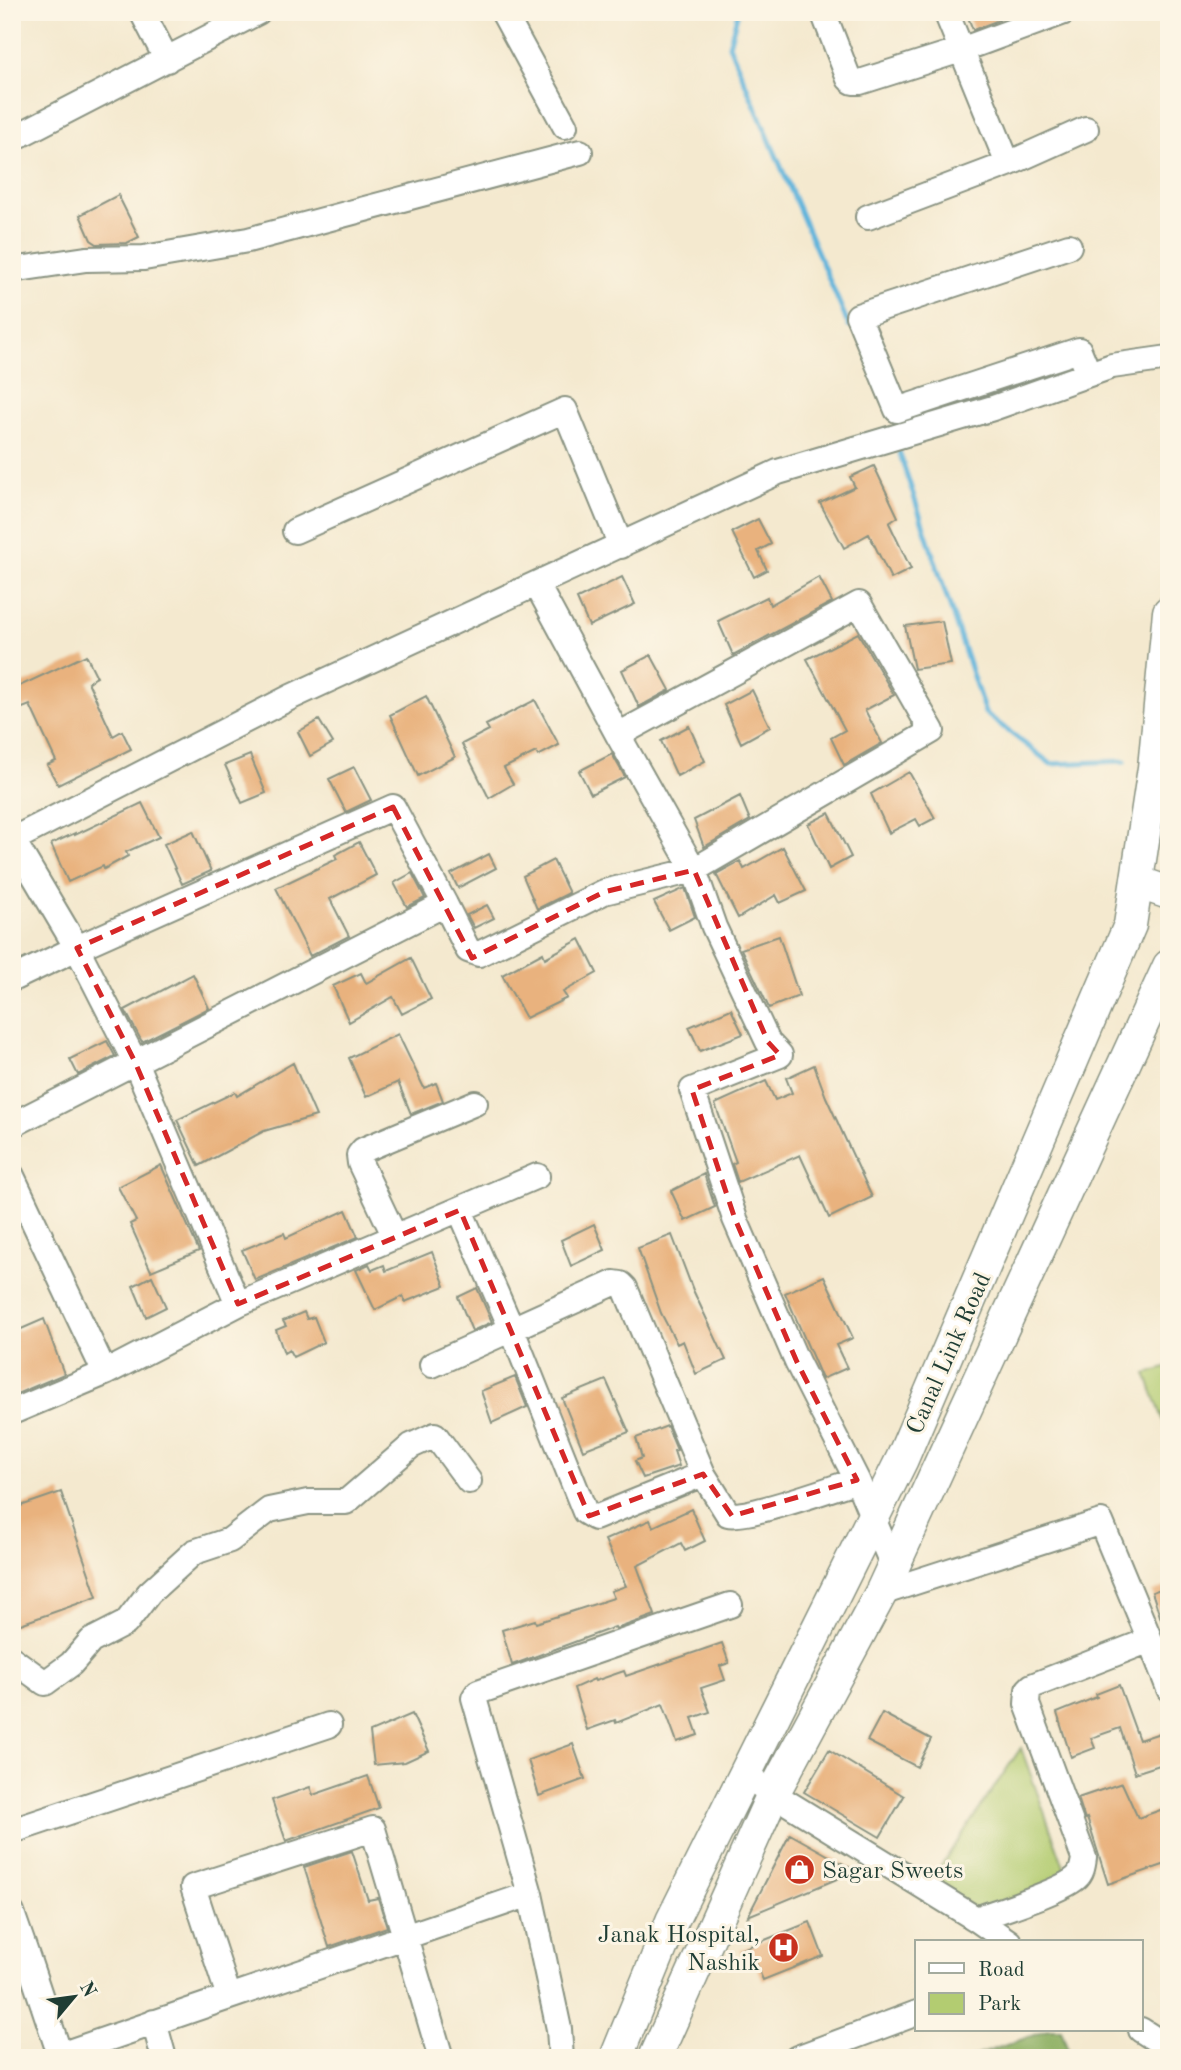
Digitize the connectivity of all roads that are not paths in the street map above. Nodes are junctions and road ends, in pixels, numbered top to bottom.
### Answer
1 (142, 12) edge
2 (258, 12) edge
3 (503, 12) edge
4 (824, 12) edge
5 (946, 12) edge
6 (1064, 12) edge
7 (961, 50) junction
8 (167, 60) junction
9 (565, 125) dead end
10 (1086, 129) dead end
11 (12, 139) edge
12 (580, 152) dead end
13 (1008, 164) junction
14 (868, 217) dead end
15 (1069, 246) dead end
16 (12, 270) edge
17 (1169, 358) edge
18 (1089, 374) junction
19 (914, 405) junction
20 (923, 429) junction
21 (295, 531) dead end
22 (621, 546) junction
23 (537, 585) junction
24 (1169, 612) edge
25 (618, 734) junction
26 (13, 840) edge
27 (694, 870) junction
28 (1136, 883) junction
29 (1169, 892) edge
30 (445, 904) junction
31 (77, 948) junction
32 (1169, 966) edge
33 (12, 979) edge
34 (135, 1062) junction
35 (475, 1103) dead end
36 (12, 1125) edge
37 (12, 1176) edge
38 (537, 1176) dead end
39 (460, 1210) junction
40 (395, 1237) junction
41 (238, 1304) junction
42 (512, 1330) junction
43 (432, 1365) dead end
44 (105, 1373) junction
45 (12, 1412) edge
46 (703, 1474) junction
47 (857, 1480) junction
48 (469, 1481) dead end
49 (873, 1520) junction
50 (887, 1579) junction
51 (730, 1605) dead end
52 (1150, 1640) junction
53 (12, 1660) edge
54 (1169, 1689) edge
55 (329, 1725) dead end
56 (744, 1774) junction
57 (773, 1794) junction
58 (12, 1831) edge
59 (530, 1894) junction
60 (12, 1913) edge
61 (976, 1919) junction
62 (404, 1937) junction
63 (1006, 1940) edge
64 (20, 1962) edge
65 (229, 1997) junction
66 (915, 2014) edge
67 (154, 2022) junction
68 (1142, 2031) edge
69 (1169, 2048) edge
70 (55, 2056) edge
71 (164, 2058) edge
72 (441, 2058) edge
73 (561, 2058) edge
74 (616, 2058) edge
75 (655, 2058) edge
76 (797, 2058) edge

1 - 8 street
2 - 8 street
3 - 9 street
4 - 7 street
5 - 7 street
6 - 7 street
7 - 13 street
8 - 11 street
10 - 13 street
12 - 16 street
13 - 14 street
15 - 19 street
17 - 18 street
18 - 19 street
18 - 20 street
19 - 20 street
20 - 22 street
21 - 22 street
22 - 23 street
23 - 25 street
23 - 26 street
24 - 28 main road, Canal Link Road
25 - 27 street
25 - 27 street
26 - 31 street
27 - 30 street
27 - 47 street
28 - 29 main road
28 - 49 main road, Canal Link Road
30 - 31 street
30 - 34 street
31 - 33 street
31 - 34 street
32 - 50 main road, Canal Link Road
34 - 36 street
34 - 41 street
35 - 40 street
37 - 44 street
38 - 39 street
39 - 40 street
39 - 42 street
40 - 41 street
41 - 44 street
42 - 43 street
42 - 46 street
42 - 46 street
44 - 45 street
46 - 47 street
47 - 49 street
48 - 53 street
49 - 50 street
49 - 56 main road, Canal Link Road
50 - 52 street
50 - 57 main road, Canal Link Road
51 - 59 street
52 - 54 street
52 - 61 street
55 - 58 street
56 - 57 street
56 - 74 main road, Canal Link Road
57 - 61 street
57 - 75 main road, Canal Link Road
59 - 62 street
59 - 73 street
60 - 64 street
61 - 63 street
62 - 65 street
62 - 65 street
62 - 72 street
64 - 70 street
65 - 67 street
66 - 76 street
67 - 70 street
67 - 71 street
68 - 69 street

